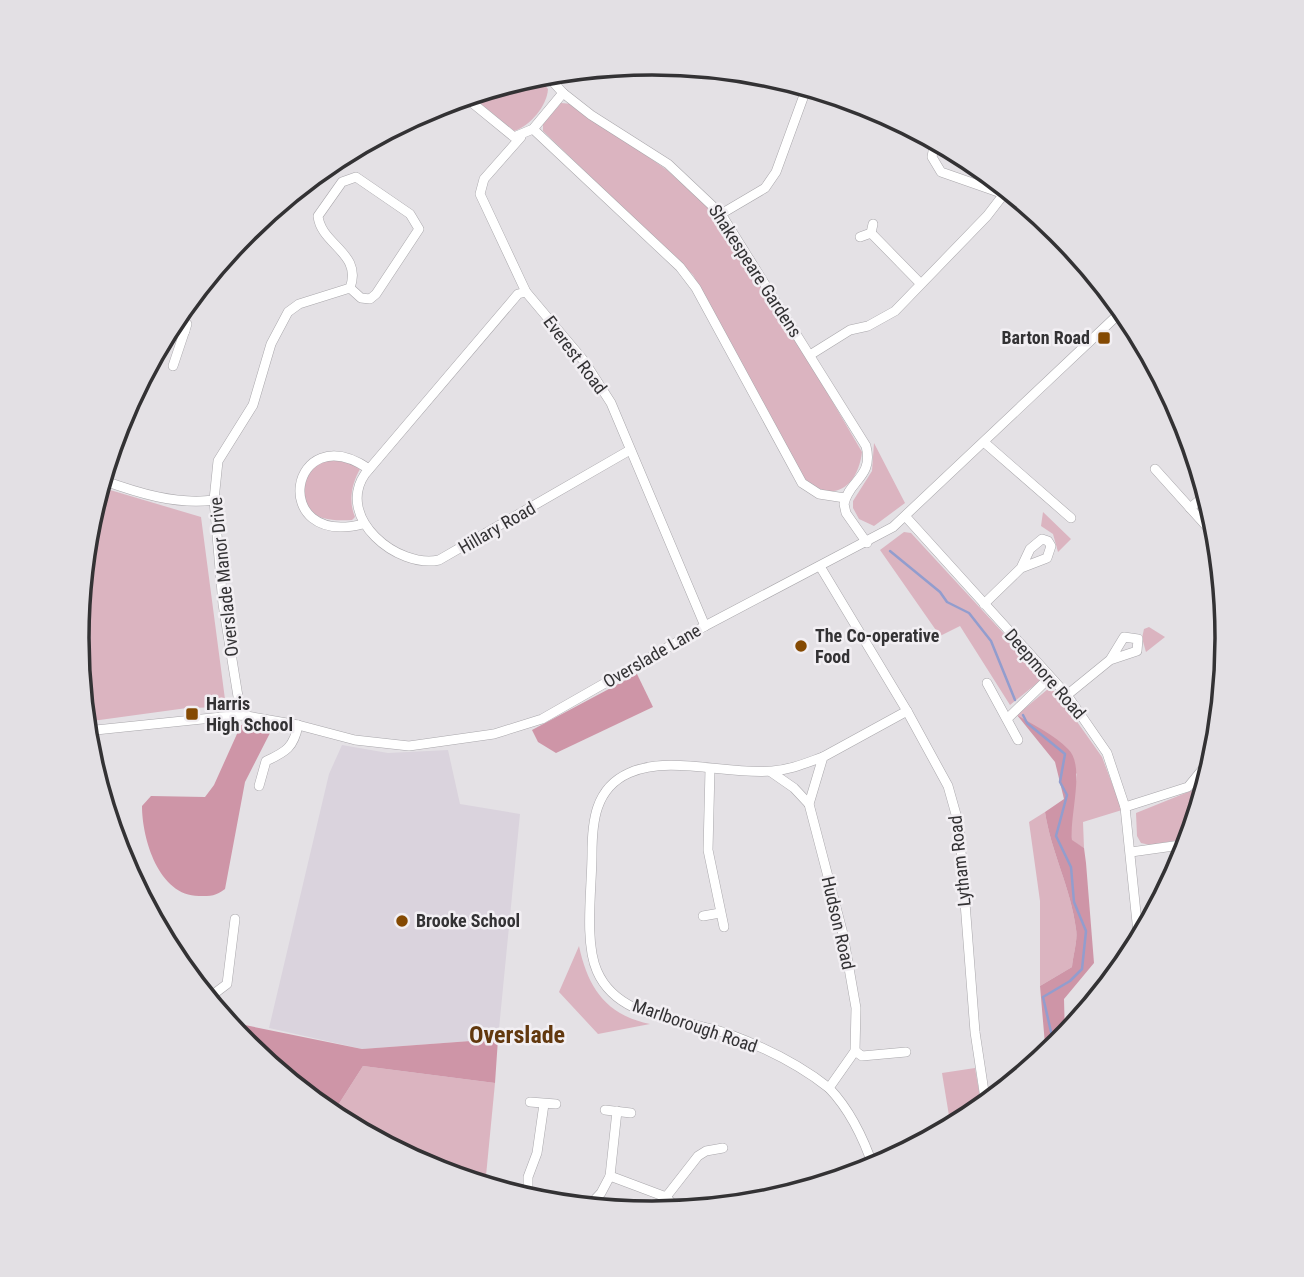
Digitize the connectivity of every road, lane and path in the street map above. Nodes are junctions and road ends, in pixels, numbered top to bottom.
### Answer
1 (554, 84) edge
2 (563, 93) junction
3 (804, 96) edge
4 (473, 104) edge
5 (533, 129) junction
6 (521, 137) junction
7 (933, 151) edge
8 (993, 190) edge
9 (1001, 197) edge
10 (721, 215) junction
11 (860, 237) dead end
12 (919, 282) junction
13 (350, 288) junction
14 (526, 292) junction
15 (1114, 318) edge
16 (183, 328) edge
17 (810, 355) junction
18 (173, 366) dead end
19 (985, 443) junction
20 (630, 450) junction
21 (369, 469) junction
22 (1155, 469) dead end
23 (111, 483) edge
24 (845, 498) junction
25 (214, 500) junction
26 (1198, 502) edge
27 (1191, 508) junction
28 (906, 517) junction
29 (1071, 518) dead end
30 (1202, 521) edge
31 (363, 524) junction
32 (867, 543) junction
33 (821, 568) junction
34 (1021, 568) dead end
35 (984, 604) junction
36 (705, 626) junction
37 (1110, 660) dead end
38 (1049, 678) junction
39 (987, 683) dead end
40 (1067, 695) junction
41 (907, 711) junction
42 (241, 715) junction
43 (1008, 718) junction
44 (298, 725) junction
45 (97, 730) edge
46 (1018, 740) dead end
47 (823, 757) junction
48 (710, 769) junction
49 (771, 772) junction
50 (1198, 775) edge
51 (259, 786) dead end
52 (808, 804) junction
53 (1125, 807) junction
54 (1175, 846) edge
55 (1131, 852) junction
56 (720, 913) junction
57 (704, 916) dead end
58 (235, 919) dead end
59 (1137, 924) edge
60 (724, 927) dead end
61 (215, 993) edge
62 (855, 1051) junction
63 (906, 1052) dead end
64 (829, 1088) junction
65 (984, 1093) edge
66 (530, 1102) dead end
67 (544, 1104) junction
68 (556, 1104) dead end
69 (605, 1110) dead end
70 (617, 1111) junction
71 (631, 1114) dead end
72 (723, 1148) dead end
73 (870, 1158) edge
74 (610, 1176) junction
75 (528, 1188) edge
76 (666, 1197) junction
77 (596, 1199) edge
78 (670, 1202) edge

1 - 2 street, Shakespeare Gardens
2 - 5 street
2 - 10 street, Shakespeare Gardens
3 - 10 street
4 - 6 street
5 - 6 street
5 - 24 street
6 - 14 street, Everest Road
7 - 8 street
9 - 12 street
10 - 17 street, Shakespeare Gardens
11 - 12 street
12 - 17 street
13 - 13 street, Overslade Manor Drive
13 - 25 street, Overslade Manor Drive
14 - 20 street, Everest Road
14 - 21 street
15 - 19 street, Overslade Lane
16 - 18 street
17 - 24 street, Shakespeare Gardens
19 - 28 street, Overslade Lane
19 - 29 street
20 - 31 street, Hillary Road
20 - 36 street, Everest Road
21 - 31 street
21 - 31 street
22 - 27 street
23 - 25 street
24 - 32 street
25 - 42 street, Overslade Manor Drive
26 - 27 street
27 - 30 street
28 - 32 street, Overslade Lane
28 - 35 street, Deepmore Road
32 - 33 street, Overslade Lane
33 - 36 street, Overslade Lane
33 - 41 street, Lytham Road
34 - 35 street
35 - 38 street, Deepmore Road
36 - 44 street, Overslade Lane
37 - 40 street
38 - 40 street, Deepmore Road
38 - 43 street
39 - 43 street
40 - 53 street, Deepmore Road
41 - 47 street
41 - 65 street, Lytham Road
42 - 44 street, Overslade Lane
42 - 45 street, Overslade Lane
43 - 46 street
44 - 51 street
47 - 49 street, Marlborough Road
47 - 52 street
48 - 49 street, Marlborough Road
48 - 56 street
48 - 64 street, Marlborough Road
49 - 52 street
50 - 53 street
52 - 62 street, Hudson Road
53 - 55 street, Deepmore Road
54 - 55 street
55 - 59 street, Deepmore Road
56 - 57 street
56 - 60 street
58 - 61 street
62 - 63 street
62 - 64 street
64 - 73 street
66 - 67 street
67 - 68 street
67 - 75 street
69 - 70 street
70 - 71 street
70 - 74 street
72 - 76 street
74 - 76 street
74 - 77 street
76 - 78 street

